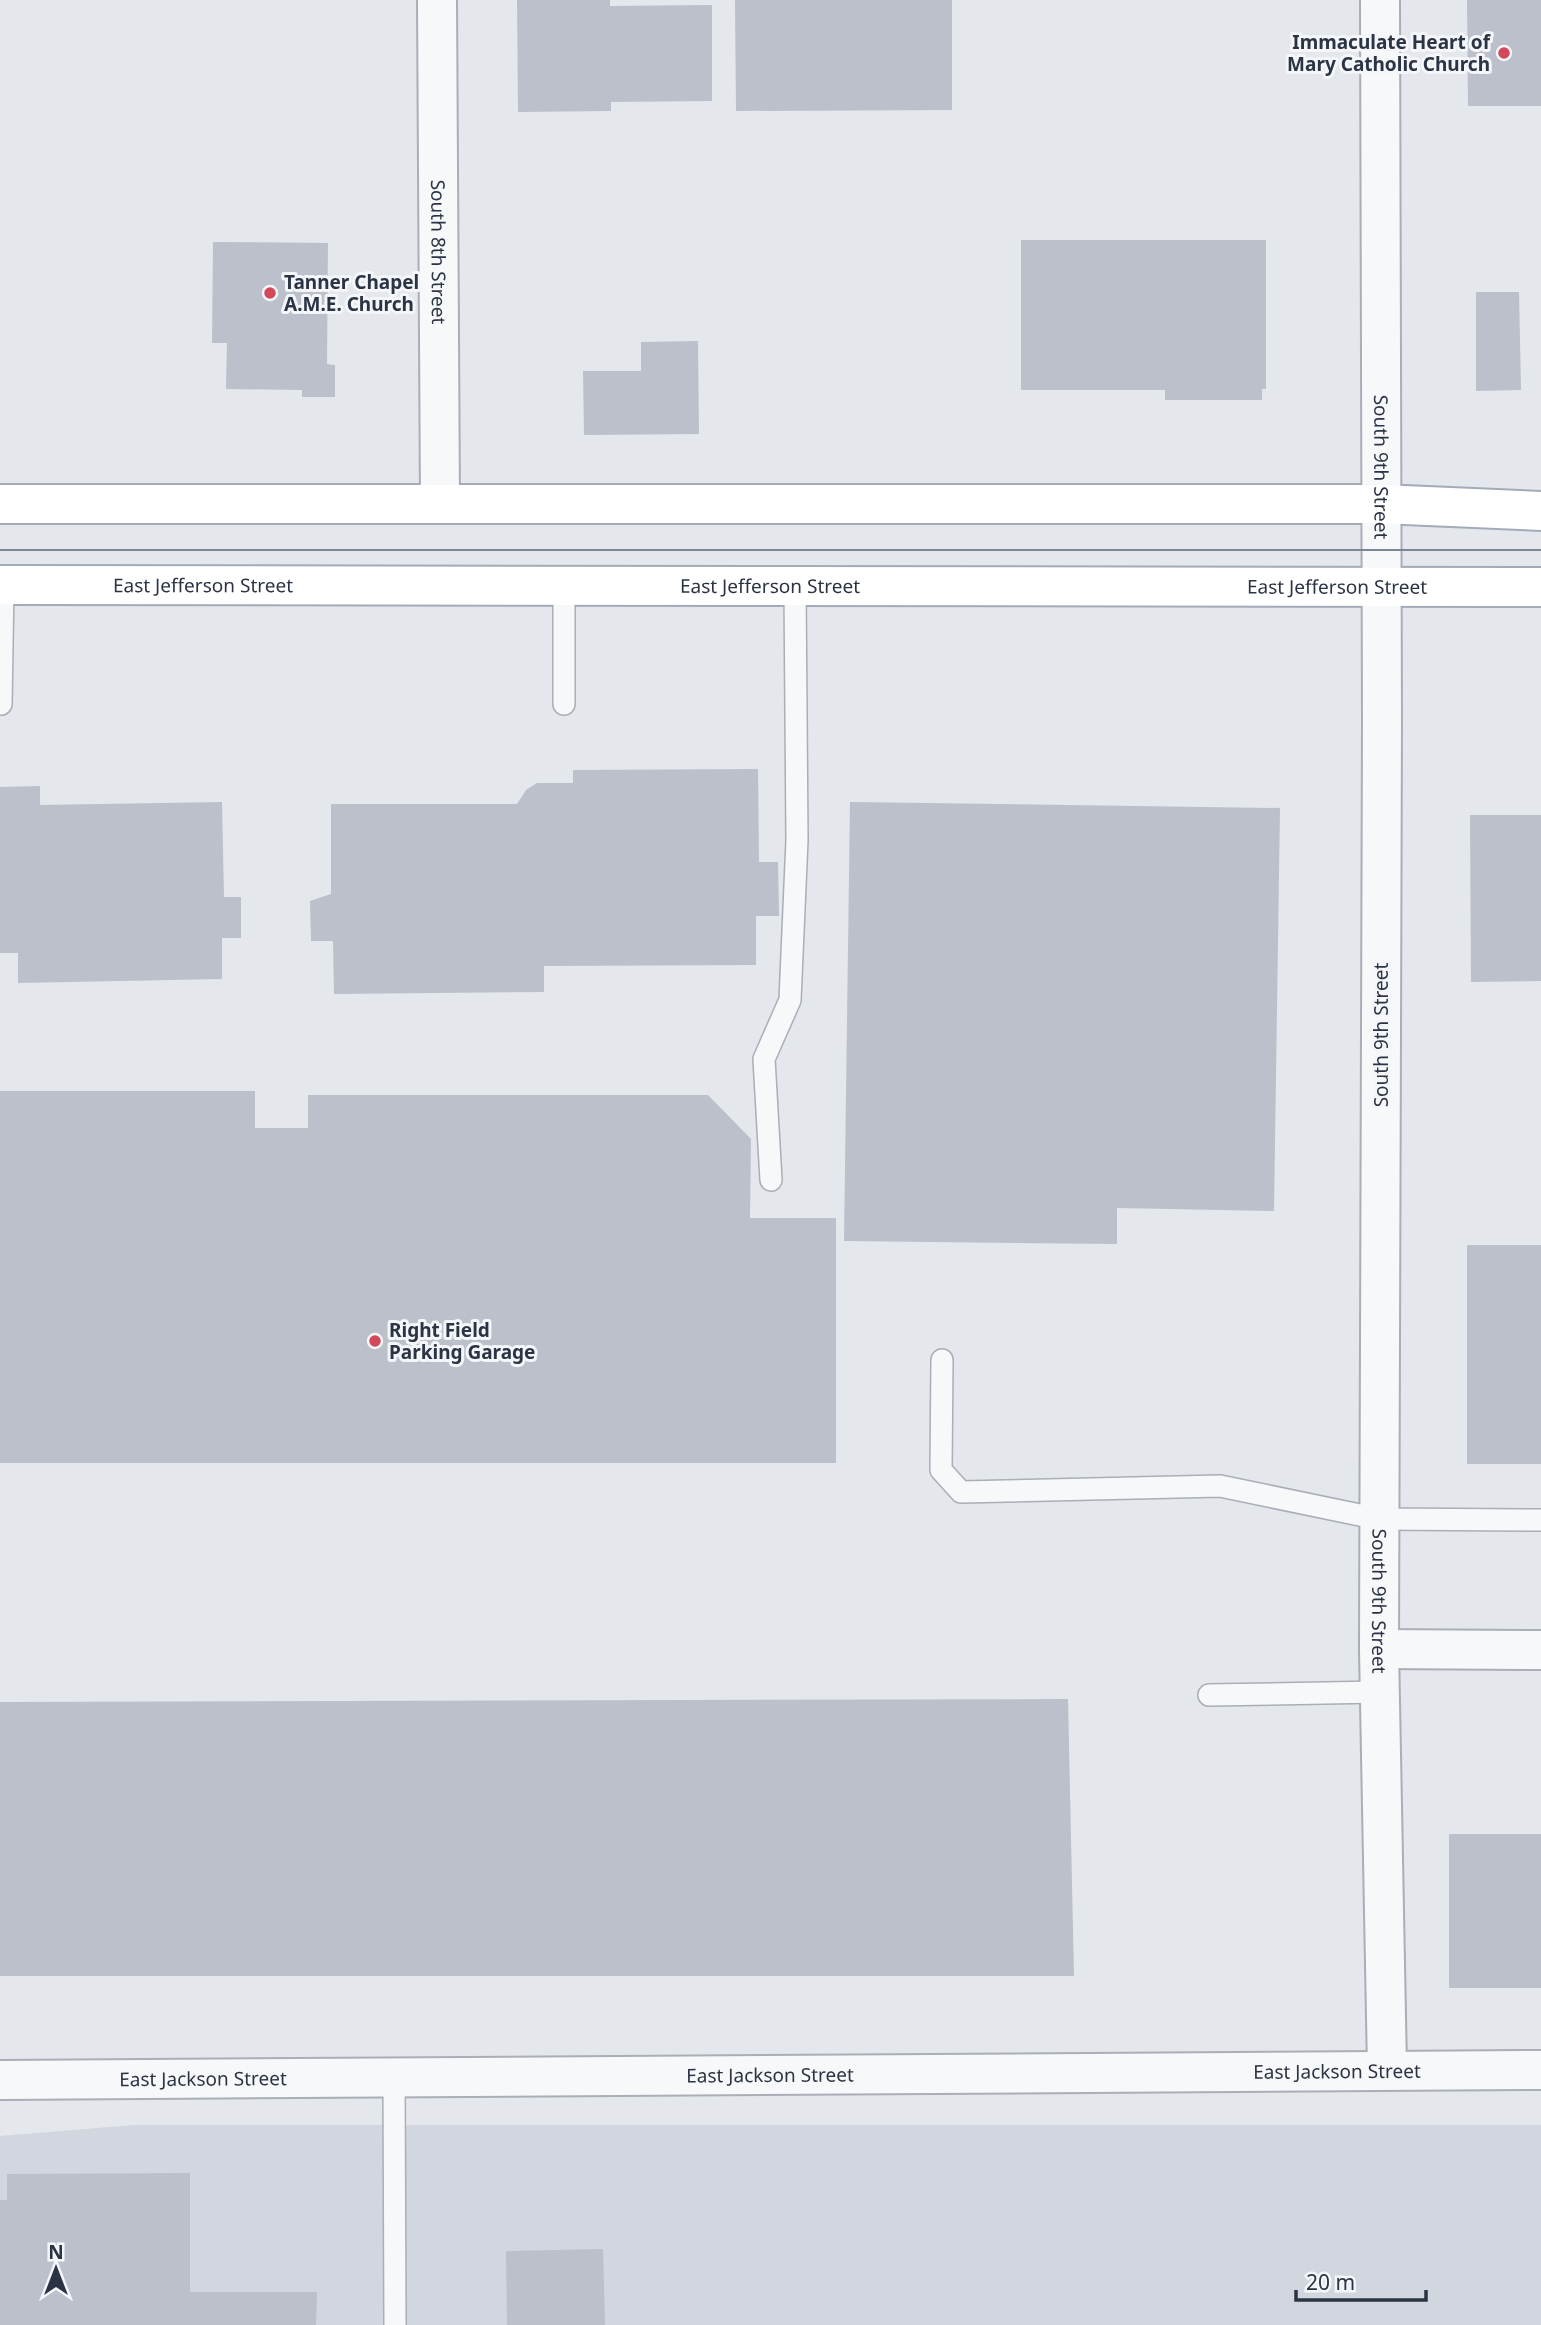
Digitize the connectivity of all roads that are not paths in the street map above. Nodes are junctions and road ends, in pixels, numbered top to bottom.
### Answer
1 (437, 0) edge
2 (1380, 0) edge
3 (1541, 494) edge
4 (440, 503) junction
5 (1381, 504) junction
6 (0, 505) edge
7 (1451, 505) junction
8 (1541, 511) edge
9 (2, 585) edge
10 (564, 586) junction
11 (795, 586) junction
12 (1382, 586) junction
13 (1541, 587) edge
14 (1, 704) edge
15 (564, 704) dead end
16 (771, 1180) dead end
17 (942, 1360) dead end
18 (1379, 1519) junction
19 (1541, 1520) edge
20 (1379, 1649) junction
21 (1541, 1650) edge
22 (1380, 1692) junction
23 (1209, 1695) dead end
24 (1387, 2069) junction
25 (1541, 2070) edge
26 (394, 2077) junction
27 (0, 2080) edge
28 (395, 2325) edge

1 - 4 street, South 8th Street
2 - 5 street, South 9th Street
3 - 7 main road
4 - 5 main road
4 - 6 main road
5 - 7 main road
5 - 12 street, South 9th Street
7 - 8 main road
9 - 10 main road, East Jefferson Street
9 - 14 lane
10 - 11 main road, East Jefferson Street
10 - 15 lane
11 - 12 main road, East Jefferson Street
11 - 16 lane
12 - 13 main road, East Jefferson Street
12 - 18 street, South 9th Street
17 - 18 lane
18 - 19 lane
18 - 20 street, South 9th Street
20 - 21 street
20 - 22 street, South 9th Street
22 - 23 lane
22 - 24 street, South 9th Street
24 - 25 street, East Jackson Street
24 - 26 street, East Jackson Street
26 - 27 street, East Jackson Street
26 - 28 lane

